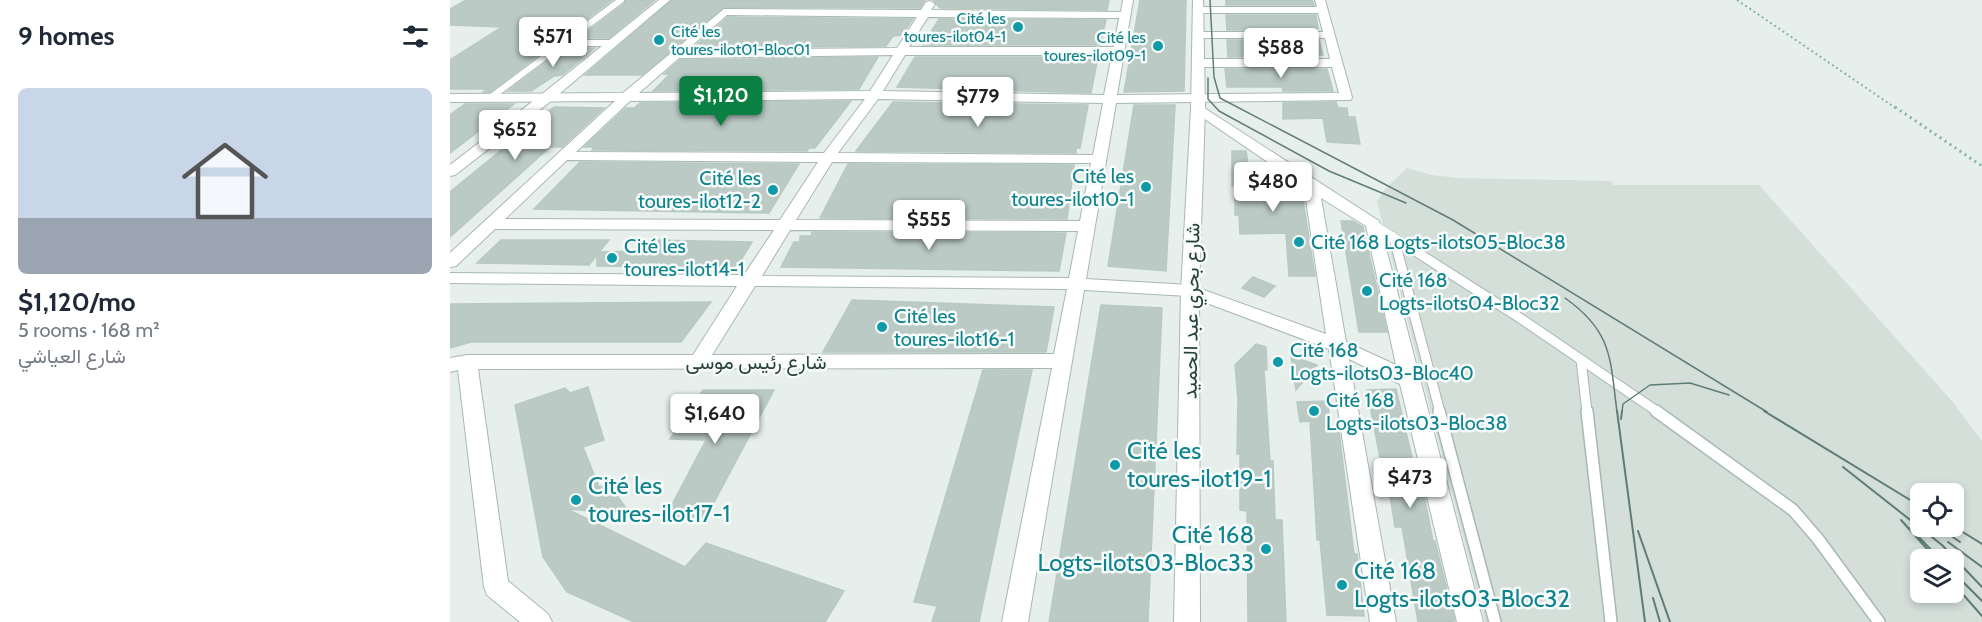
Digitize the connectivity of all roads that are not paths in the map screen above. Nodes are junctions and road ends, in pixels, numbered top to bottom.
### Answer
1 (621, 0) edge
2 (665, 0) edge
3 (1198, 5) edge
4 (1321, 5) edge
5 (929, 6) edge
6 (1127, 7) edge
7 (1198, 35) junction
8 (1329, 35) junction
9 (565, 42) junction
10 (528, 43) dead end
11 (612, 43) junction
12 (903, 51) junction
13 (1119, 51) junction
14 (677, 54) junction
15 (1198, 63) junction
16 (1337, 63) junction
17 (874, 95) junction
18 (490, 98) junction
19 (546, 98) junction
20 (626, 98) junction
21 (452, 99) edge
22 (1110, 99) junction
23 (1198, 103) junction
24 (562, 156) junction
25 (827, 159) junction
26 (1100, 159) junction
27 (450, 172) edge
28 (1311, 185) junction
29 (488, 224) junction
30 (1373, 224) junction
31 (786, 226) junction
32 (1088, 226) junction
33 (1393, 236) junction
34 (450, 262) edge
35 (450, 278) edge
36 (750, 281) junction
37 (1078, 284) junction
38 (1190, 291) junction
39 (1337, 345) junction
40 (1581, 360) junction
41 (1063, 361) junction
42 (698, 362) junction
43 (458, 363) edge
44 (1410, 380) junction
45 (539, 622) edge
46 (1015, 622) edge
47 (1188, 622) edge
48 (1383, 622) edge
49 (1470, 622) edge
50 (1495, 622) edge
51 (1611, 622) edge
52 (1879, 622) edge

1 - 9 lane
2 - 11 street
3 - 4 street
3 - 7 street, شارع بحري عبد الحميد
4 - 8 street
5 - 6 street
5 - 12 street
5 - 14 street
6 - 13 street
7 - 8 street
7 - 15 street, شارع بحري عبد الحميد
8 - 16 street
9 - 10 lane
9 - 11 lane
9 - 18 lane
11 - 19 street
12 - 13 street
12 - 14 street
12 - 17 street
13 - 22 street
14 - 20 street
15 - 16 street
15 - 23 street, شارع بحري عبد الحميد
16 - 23 street
17 - 20 street
17 - 22 street
17 - 25 street
18 - 19 street
18 - 21 street
19 - 20 street
19 - 27 street
20 - 24 street
22 - 23 street
22 - 26 street
23 - 28 street
23 - 38 street, شارع بحري عبد الحميد
24 - 25 street
24 - 29 street
25 - 26 street
25 - 31 street
26 - 32 street
28 - 30 street
28 - 39 street
29 - 31 street
29 - 34 street
30 - 33 lane
30 - 44 street
31 - 32 street
31 - 36 street
32 - 37 street
33 - 40 lane
33 - 50 lane
35 - 36 street
36 - 37 street
36 - 42 street
37 - 38 street
37 - 41 street
38 - 39 street
38 - 47 street, شارع بحري عبد الحميد
39 - 44 street
39 - 48 street
40 - 51 lane
40 - 52 lane
41 - 42 street, شارع رئيس موسى
41 - 46 street
42 - 43 street, شارع رئيس موسى
43 - 45 street
44 - 49 street

